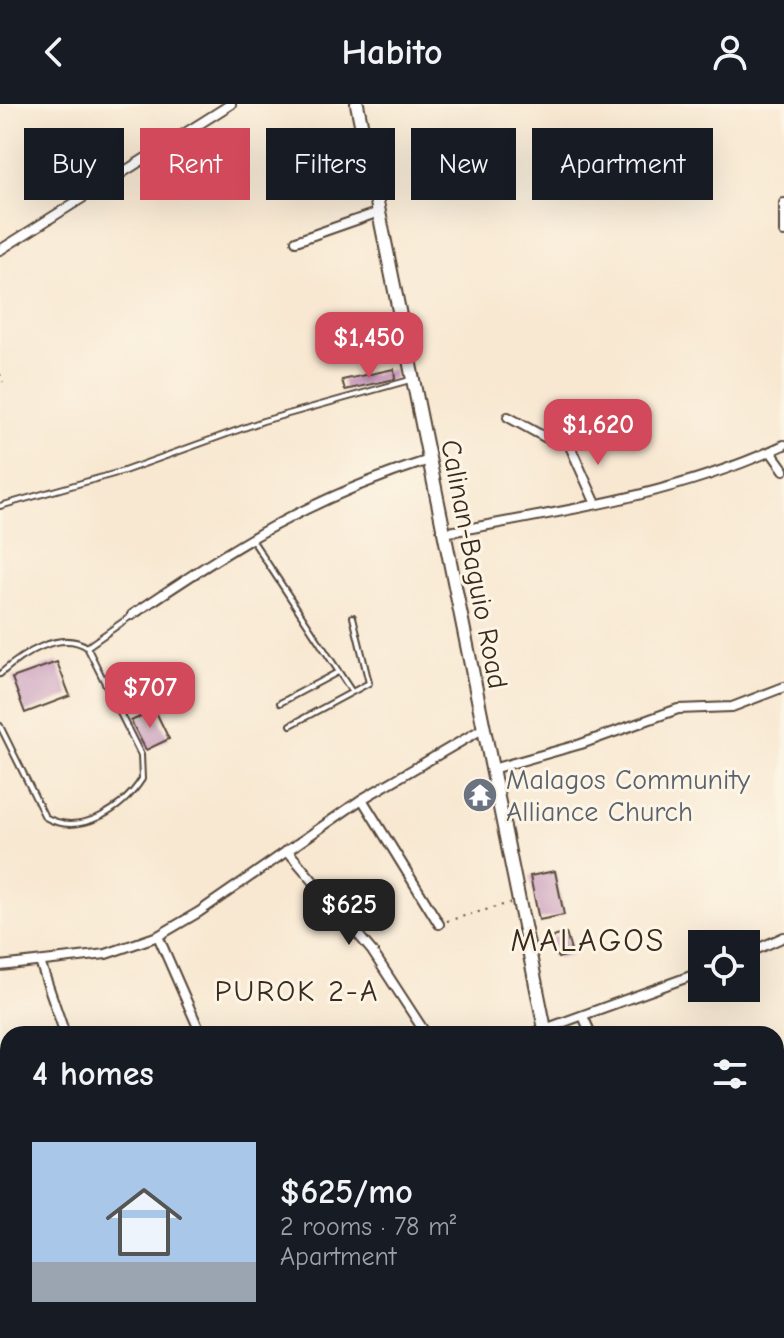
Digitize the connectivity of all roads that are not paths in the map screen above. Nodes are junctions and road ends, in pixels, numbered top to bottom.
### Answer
1 (231, 104) edge
2 (357, 104) edge
3 (784, 203) edge
4 (379, 212) junction
5 (784, 232) edge
6 (296, 241) dead end
7 (0, 250) edge
8 (413, 379) junction
9 (508, 417) dead end
10 (604, 417) dead end
11 (569, 444) junction
12 (784, 445) edge
13 (771, 452) junction
14 (429, 460) junction
15 (784, 470) edge
16 (596, 504) junction
17 (0, 506) edge
18 (444, 533) junction
19 (250, 536) junction
20 (132, 615) joint
21 (353, 617) dead end
22 (87, 647) junction
23 (338, 672) junction
24 (0, 674) edge
25 (784, 687) edge
26 (352, 692) junction
27 (280, 703) dead end
28 (291, 725) dead end
29 (0, 726) edge
30 (484, 728) junction
31 (492, 769) junction
32 (362, 799) junction
33 (287, 850) junction
34 (439, 924) road end
35 (158, 936) junction
36 (784, 937) edge
37 (760, 948) edge
38 (40, 962) junction
39 (0, 966) edge
40 (688, 977) edge
41 (583, 1016) junction
42 (62, 1026) edge
43 (197, 1026) edge
44 (421, 1026) edge
45 (544, 1026) edge
46 (558, 1026) edge
47 (587, 1026) edge

1 - 7 street
2 - 4 main road, Calinan-Baguio Road
3 - 5 street
4 - 6 street
4 - 8 main road, Calinan-Baguio Road
8 - 14 main road, Calinan-Baguio Road
8 - 17 lane
9 - 11 street
10 - 11 street
11 - 16 street
12 - 13 street
13 - 15 street
13 - 16 street
14 - 18 main road, Calinan-Baguio Road
14 - 19 street
16 - 18 street
18 - 30 main road, Calinan-Baguio Road
19 - 20 street
19 - 23 lane
20 - 22 lane
21 - 26 lane
22 - 24 lane
22 - 29 lane
23 - 26 lane
23 - 27 lane
25 - 31 street
26 - 28 lane
30 - 31 main road, Calinan-Baguio Road
30 - 32 street
31 - 45 main road, Calinan-Baguio Road
32 - 33 street
32 - 34 street
33 - 35 street
33 - 44 street
35 - 38 street
35 - 43 street
36 - 37 street
38 - 39 street
38 - 42 street
40 - 41 street
41 - 46 street
41 - 47 street

